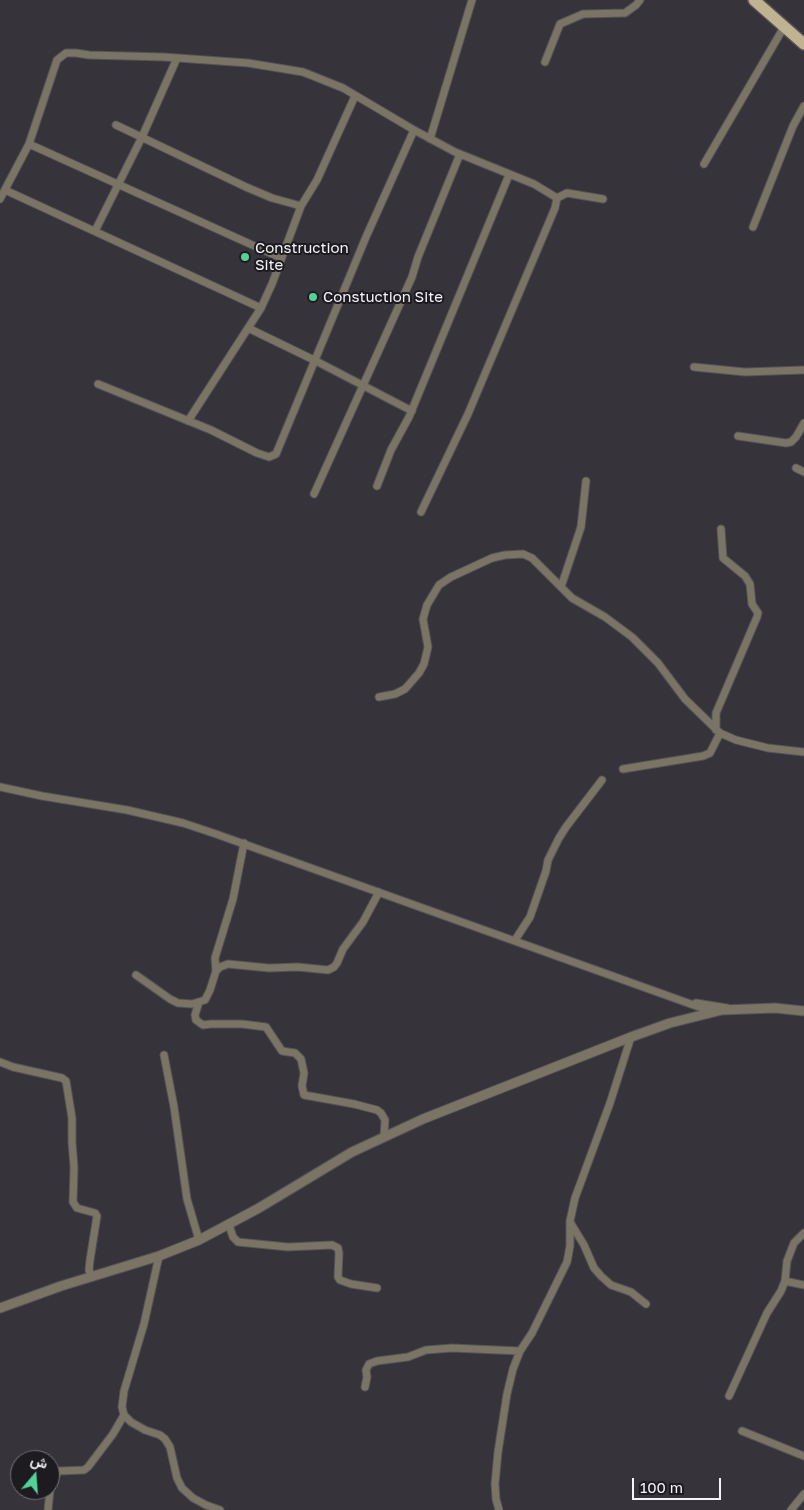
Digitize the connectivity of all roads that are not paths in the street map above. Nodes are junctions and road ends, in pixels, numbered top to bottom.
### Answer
1 (472, 0) edge
2 (640, 0) edge
3 (754, 0) edge
4 (784, 27) junction
5 (804, 44) edge
6 (177, 58) junction
7 (545, 62) dead end
8 (355, 96) junction
9 (804, 106) edge
10 (116, 125) dead end
11 (414, 130) junction
12 (142, 137) junction
13 (430, 139) junction
14 (29, 144) junction
15 (460, 154) junction
16 (704, 164) dead end
17 (509, 175) junction
18 (119, 184) junction
19 (5, 190) junction
20 (557, 198) junction
21 (0, 199) edge
22 (603, 199) dead end
23 (301, 206) junction
24 (752, 227) dead end
25 (95, 231) junction
26 (281, 258) junction
27 (262, 308) junction
28 (248, 328) junction
29 (316, 361) junction
30 (694, 367) dead end
31 (804, 370) edge
32 (98, 384) dead end
33 (364, 387) junction
34 (412, 411) junction
35 (188, 421) junction
36 (804, 423) edge
37 (738, 436) dead end
38 (796, 468) dead end
39 (804, 472) edge
40 (586, 481) dead end
41 (377, 486) dead end
42 (314, 494) dead end
43 (421, 512) dead end
44 (721, 529) dead end
45 (561, 587) junction
46 (379, 697) dead end
47 (718, 731) junction
48 (804, 752) edge
49 (623, 768) dead end
50 (602, 780) dead end
51 (0, 786) edge
52 (244, 843) junction
53 (379, 892) junction
54 (515, 940) junction
55 (216, 971) junction
56 (136, 975) dead end
57 (199, 1002) junction
58 (690, 1003) junction
59 (734, 1009) junction
60 (804, 1011) edge
61 (713, 1012) junction
62 (631, 1037) junction
63 (164, 1055) dead end
64 (0, 1062) edge
65 (384, 1137) junction
66 (570, 1221) junction
67 (229, 1225) junction
68 (804, 1233) edge
69 (199, 1240) junction
70 (159, 1256) junction
71 (92, 1278) junction
72 (785, 1281) junction
73 (804, 1285) edge
74 (377, 1288) dead end
75 (646, 1304) dead end
76 (0, 1308) edge
77 (520, 1351) junction
78 (365, 1387) dead end
79 (729, 1396) dead end
80 (124, 1415) junction
81 (742, 1431) dead end
82 (804, 1456) edge
83 (60, 1471) edge
84 (804, 1494) edge
85 (220, 1510) edge
86 (499, 1510) edge
87 (791, 1510) edge

1 - 13 street
2 - 7 street
3 - 4 main road
4 - 5 main road
4 - 16 street
6 - 8 street
6 - 12 street
6 - 14 street
8 - 11 street
8 - 23 street
9 - 24 street
10 - 12 street
11 - 13 street
11 - 29 street
12 - 18 street
12 - 23 street
13 - 15 street
14 - 18 street
14 - 19 street
15 - 17 street
15 - 33 street
17 - 20 street
17 - 34 street
18 - 25 street
18 - 26 street
19 - 21 street
19 - 25 street
20 - 22 street
20 - 43 street
23 - 26 street
25 - 27 street
26 - 27 street
27 - 28 street
28 - 29 street
28 - 35 street
29 - 33 street
29 - 35 street
30 - 31 street
32 - 35 street
33 - 34 street
33 - 42 street
34 - 41 street
36 - 37 street
38 - 39 street
40 - 45 street
44 - 47 street
45 - 46 street
45 - 47 street
47 - 48 street
47 - 49 street
50 - 54 street
51 - 52 street
52 - 53 street
52 - 55 street
53 - 54 street
53 - 55 street
54 - 58 street
55 - 57 street
56 - 57 street
57 - 65 street
58 - 59 street
58 - 61 street
59 - 60 street
59 - 61 street
61 - 62 street
62 - 65 street
62 - 66 street
63 - 69 street
64 - 71 street
65 - 67 street
66 - 75 street
66 - 77 street
67 - 69 street
67 - 74 street
68 - 72 street
69 - 70 street
70 - 71 street
70 - 80 street
71 - 76 street
72 - 73 street
72 - 79 street
77 - 78 street
77 - 86 street
80 - 83 street
80 - 85 street
81 - 82 street
84 - 87 street

